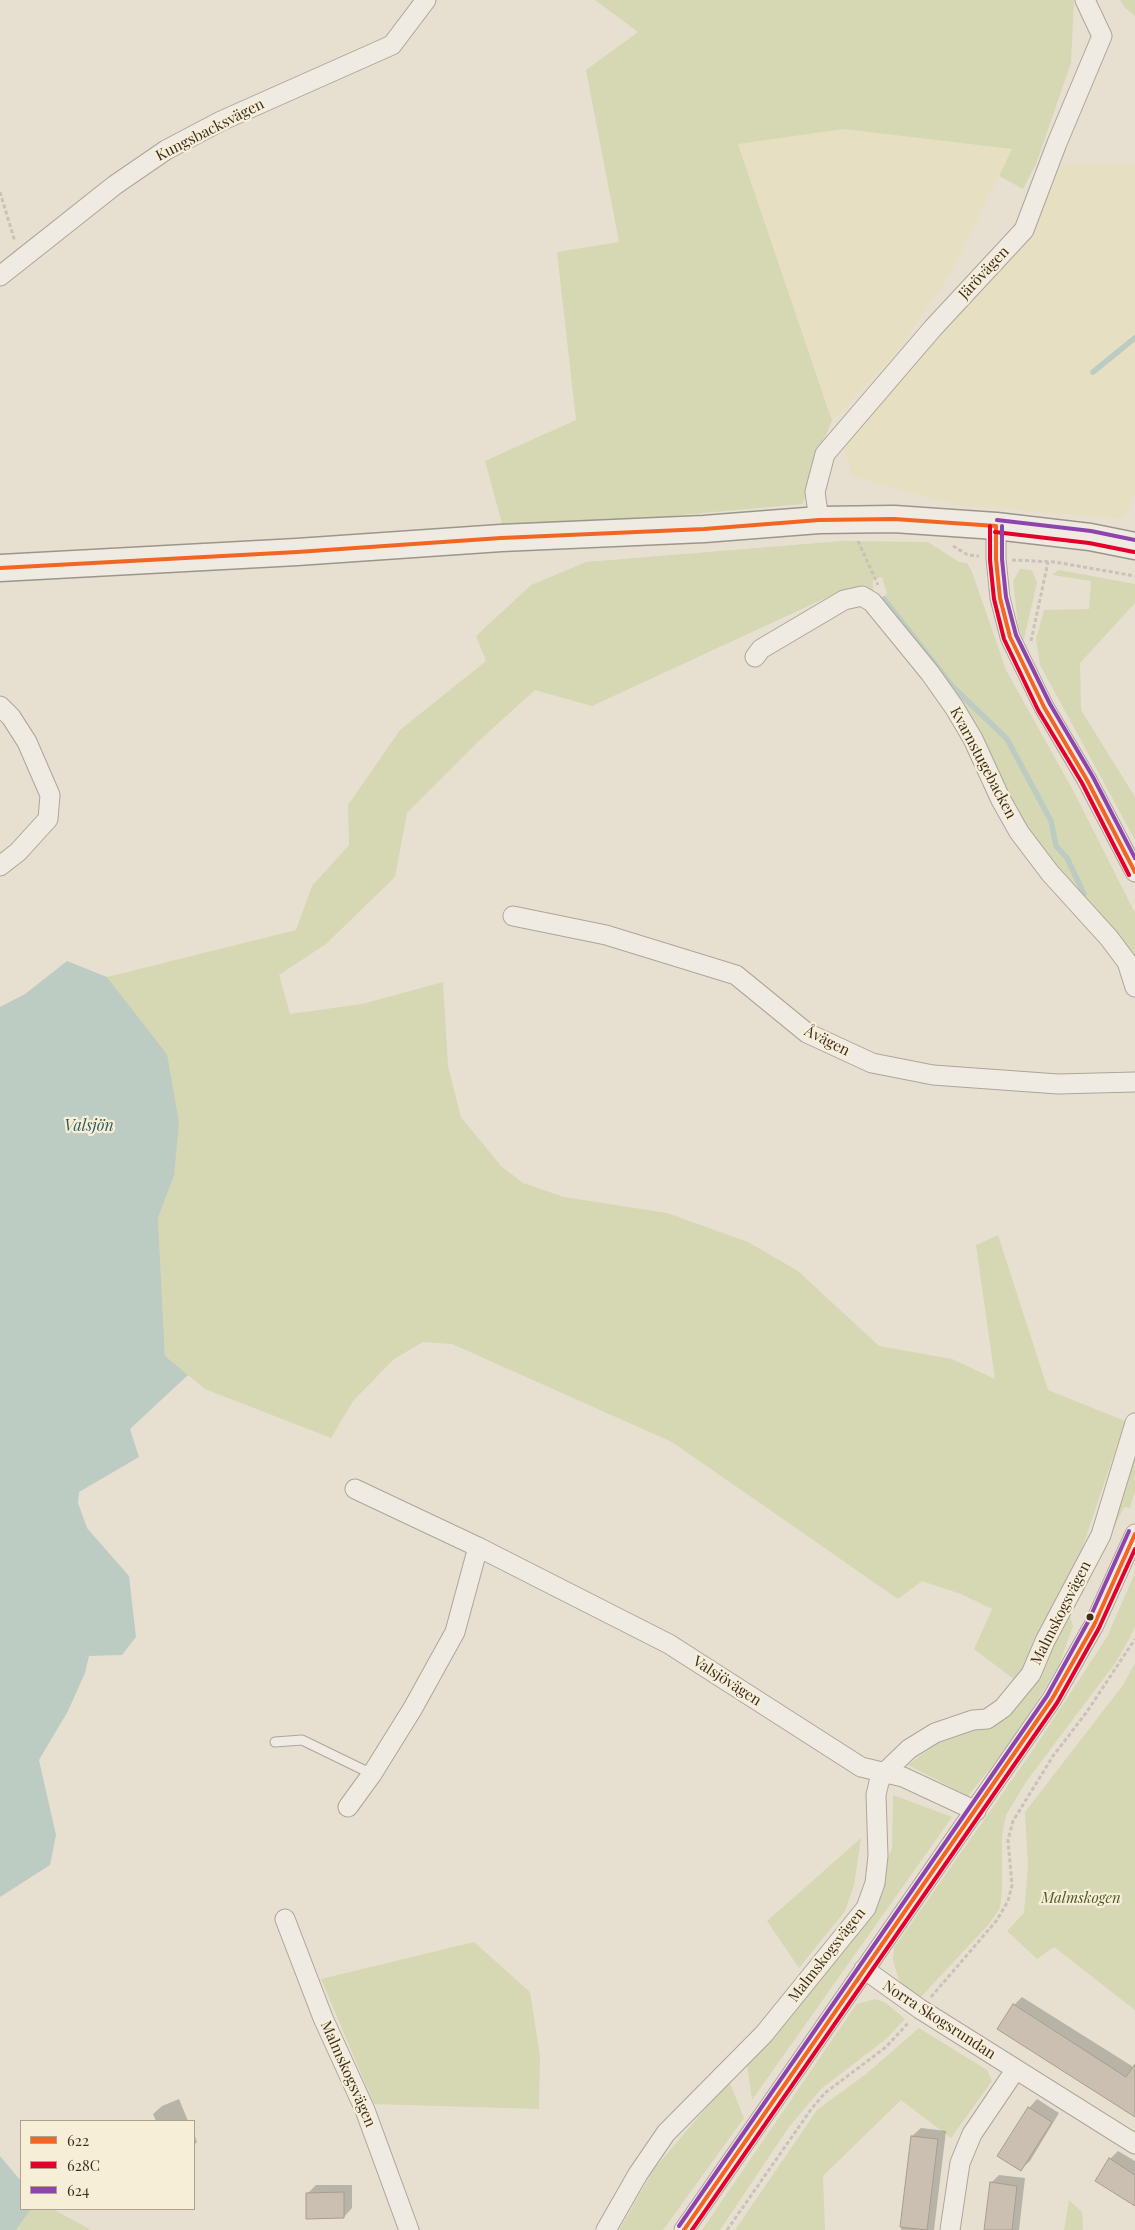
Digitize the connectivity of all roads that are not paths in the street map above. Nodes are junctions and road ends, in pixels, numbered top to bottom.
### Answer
1 (426, 0) edge
2 (1085, 0) edge
3 (0, 276) edge
4 (819, 520) junction
5 (996, 526) junction
6 (1135, 546) edge
7 (0, 568) edge
8 (755, 657) dead end
9 (0, 706) edge
10 (0, 866) edge
11 (1135, 872) edge
12 (513, 916) dead end
13 (1135, 987) edge
14 (1135, 1082) edge
15 (1135, 1423) edge
16 (355, 1490) dead end
17 (1135, 1534) edge
18 (478, 1547) junction
19 (275, 1742) dead end
20 (884, 1773) junction
21 (372, 1774) junction
22 (348, 1807) dead end
23 (976, 1811) junction
24 (285, 1919) dead end
25 (864, 1969) junction
26 (1016, 2070) junction
27 (1135, 2144) edge
28 (409, 2230) edge
29 (606, 2230) edge
30 (684, 2230) edge
31 (950, 2230) edge

1 - 3 street, Kungsbacksvägen
2 - 4 street, Järövägen
4 - 5 street
4 - 7 street
5 - 6 street
5 - 11 street
8 - 13 street, Kvarnstugebacken
9 - 10 street
12 - 14 street, Åvägen
15 - 20 street, Malmskogsvägen
16 - 18 street, Valsjövägen
17 - 23 street
18 - 20 street, Valsjövägen
18 - 21 street
19 - 21 lane
20 - 23 street, Valsjövägen
20 - 29 street, Malmskogsvägen
21 - 22 street
23 - 25 street
24 - 28 street, Malmskogsvägen
25 - 26 street, Norra Skogsrundan
25 - 30 street
26 - 27 street, Norra Skogsrundan
26 - 31 street

